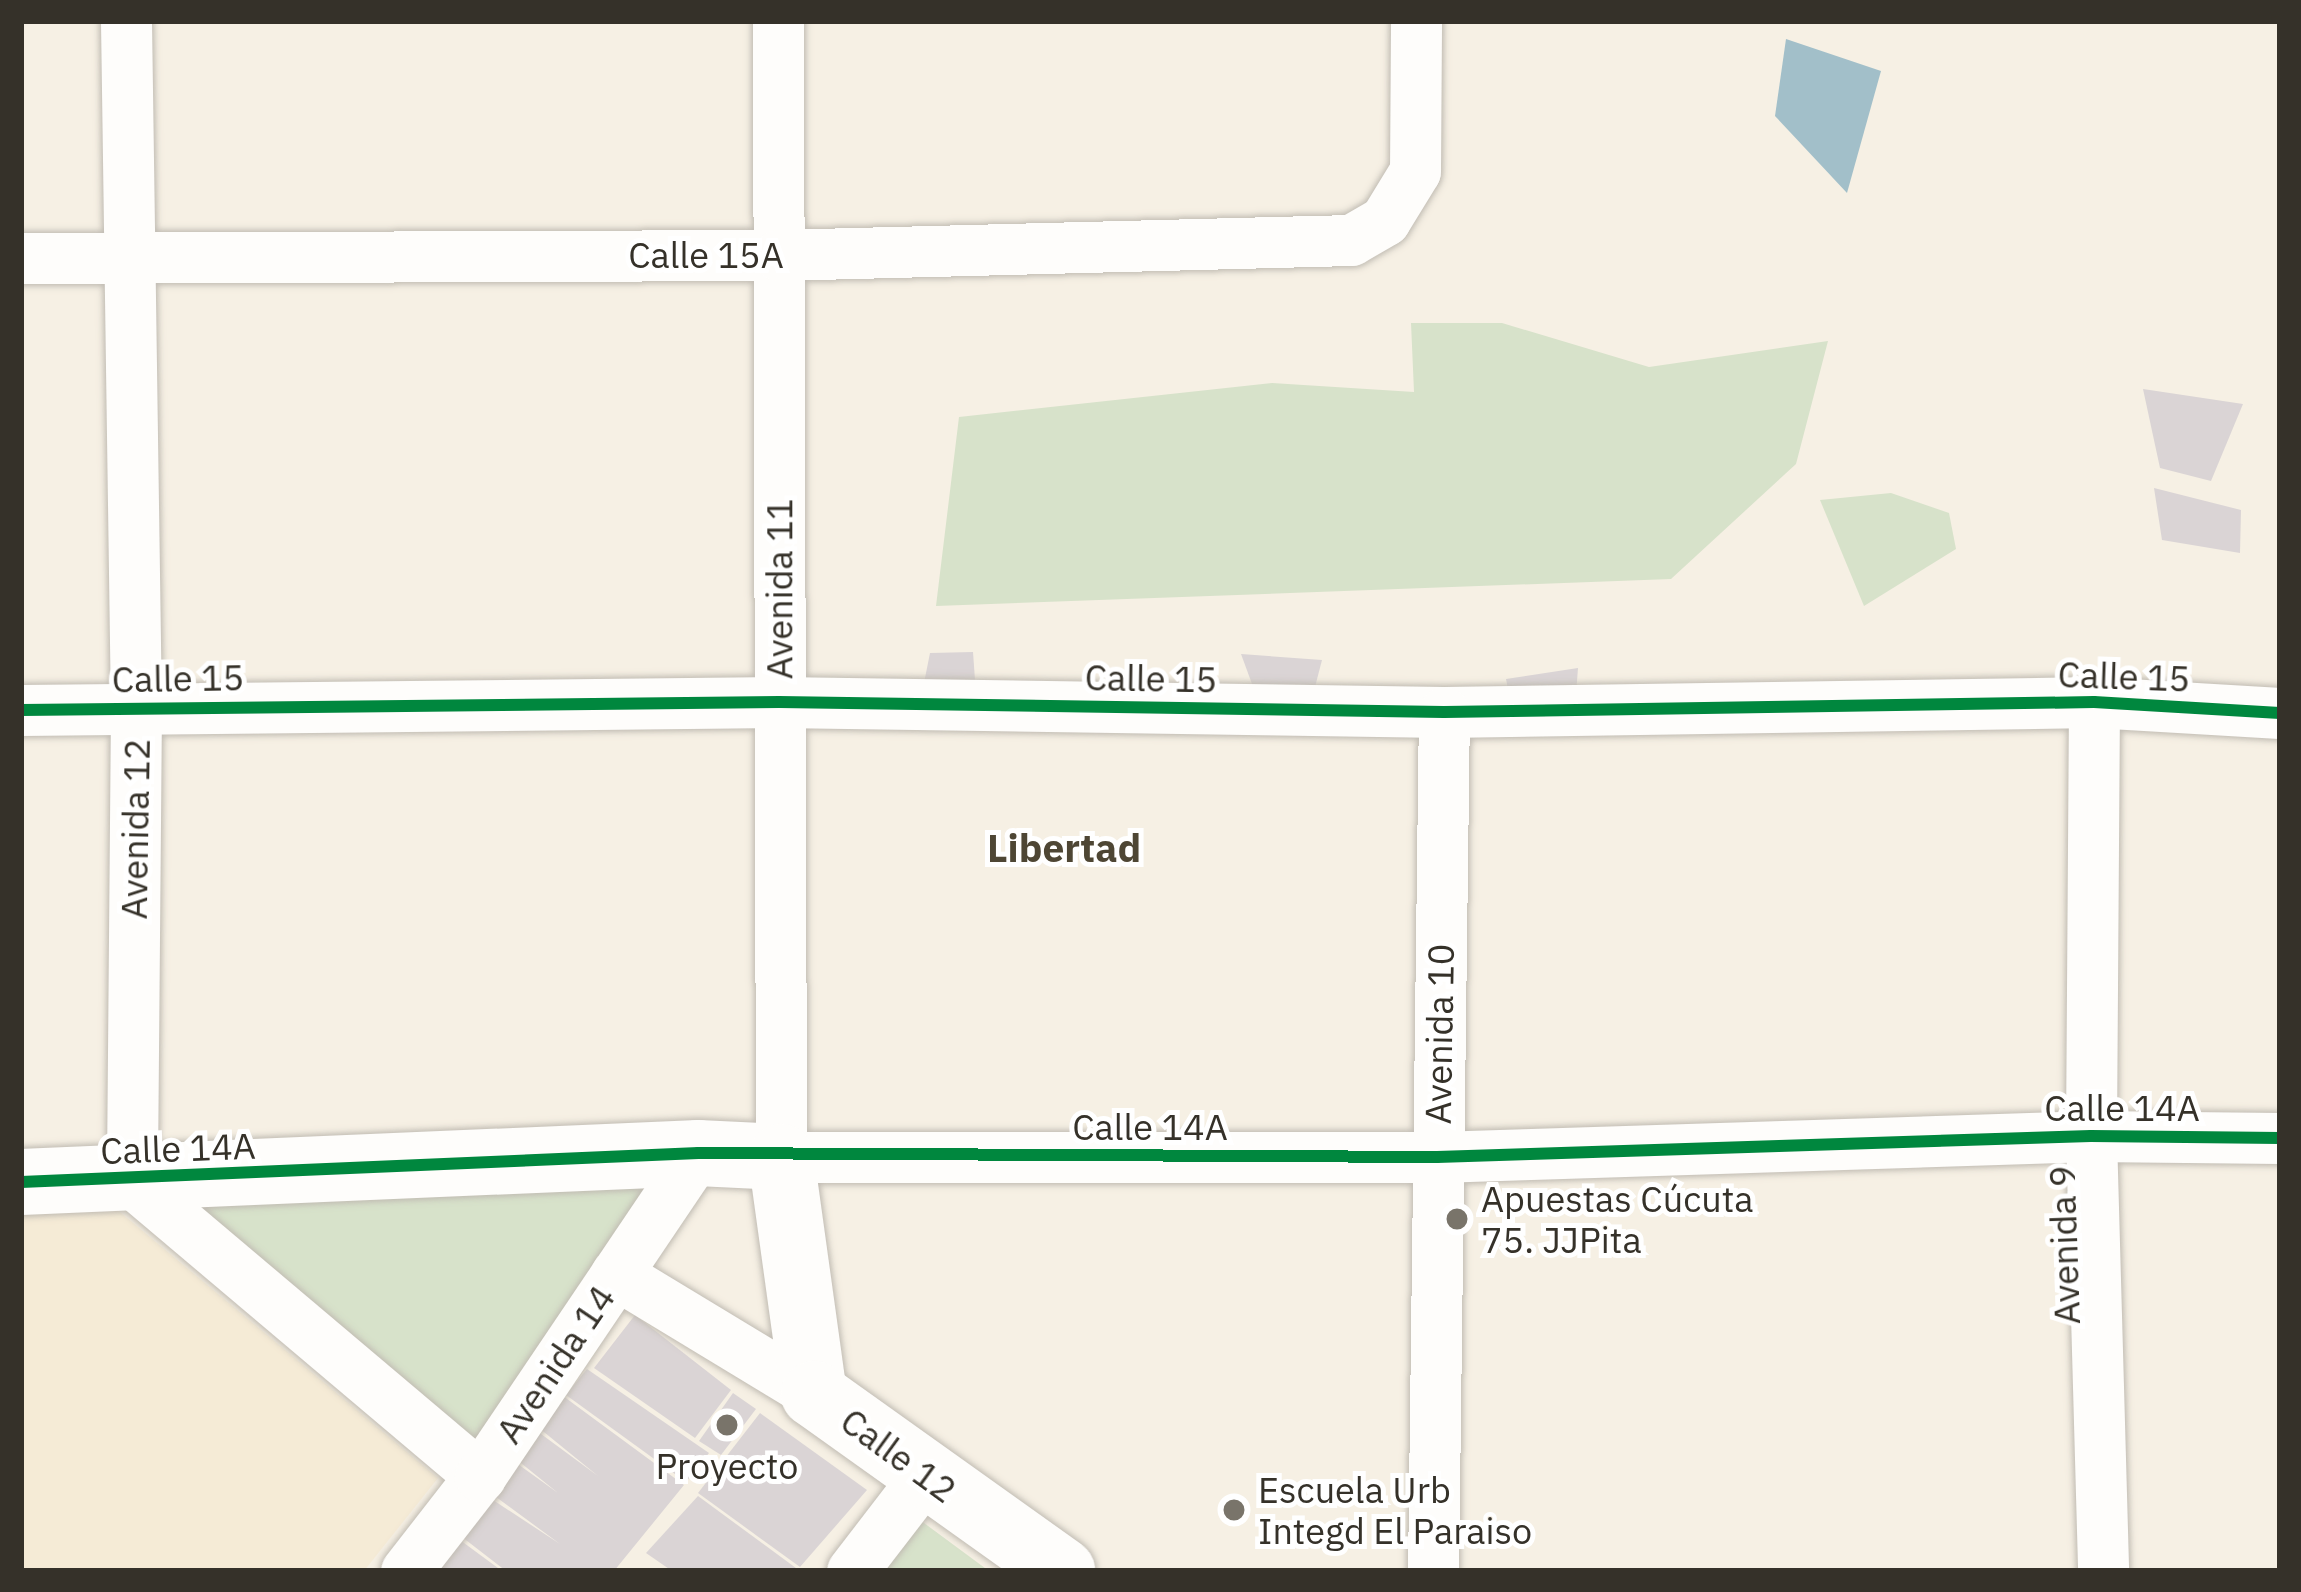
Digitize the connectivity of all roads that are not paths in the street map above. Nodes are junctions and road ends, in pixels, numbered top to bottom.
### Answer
1 (126, 21) edge
2 (778, 21) edge
3 (1416, 21) edge
4 (778, 255) junction
5 (21, 257) edge
6 (125, 259) junction
7 (779, 702) junction
8 (2094, 702) junction
9 (136, 708) junction
10 (21, 710) edge
11 (1444, 712) junction
12 (2280, 713) edge
13 (2091, 1136) junction
14 (2280, 1138) edge
15 (698, 1153) junction
16 (781, 1156) junction
17 (1437, 1156) junction
18 (132, 1181) junction
19 (21, 1182) edge
20 (616, 1274) junction
21 (814, 1394) junction
22 (926, 1475) junction
23 (480, 1476) junction
24 (406, 1571) edge
25 (851, 1571) edge
26 (1062, 1571) edge
27 (1433, 1571) edge
28 (2104, 1571) edge

1 - 6 street, Avenida 12
2 - 4 street, Avenida 11
3 - 4 street, Calle 15A
4 - 6 street, Calle 15A
4 - 7 street, Avenida 11
5 - 6 street, Calle 15A
6 - 9 street, Avenida 12
7 - 9 street, Calle 15
7 - 11 street, Calle 15
7 - 16 street, Avenida 11
8 - 11 street, Calle 15
8 - 12 street, Calle 15
8 - 13 street, Avenida 9
9 - 10 street, Calle 15
9 - 18 street, Avenida 12
11 - 17 street, Avenida 10
13 - 14 street, Calle 14A
13 - 17 street, Calle 14A
13 - 28 street, Avenida 9
15 - 16 street, Calle 14A
15 - 18 street, Calle 14A
15 - 20 street, Avenida 14
16 - 17 street, Calle 14A
16 - 21 street, Calle 12
17 - 27 street, Avenida 10
18 - 19 street, Calle 14A
18 - 23 street
20 - 21 street
20 - 23 street, Avenida 14
21 - 22 street, Calle 12
22 - 25 street
22 - 26 street, Calle 12
23 - 24 street, Avenida 14

